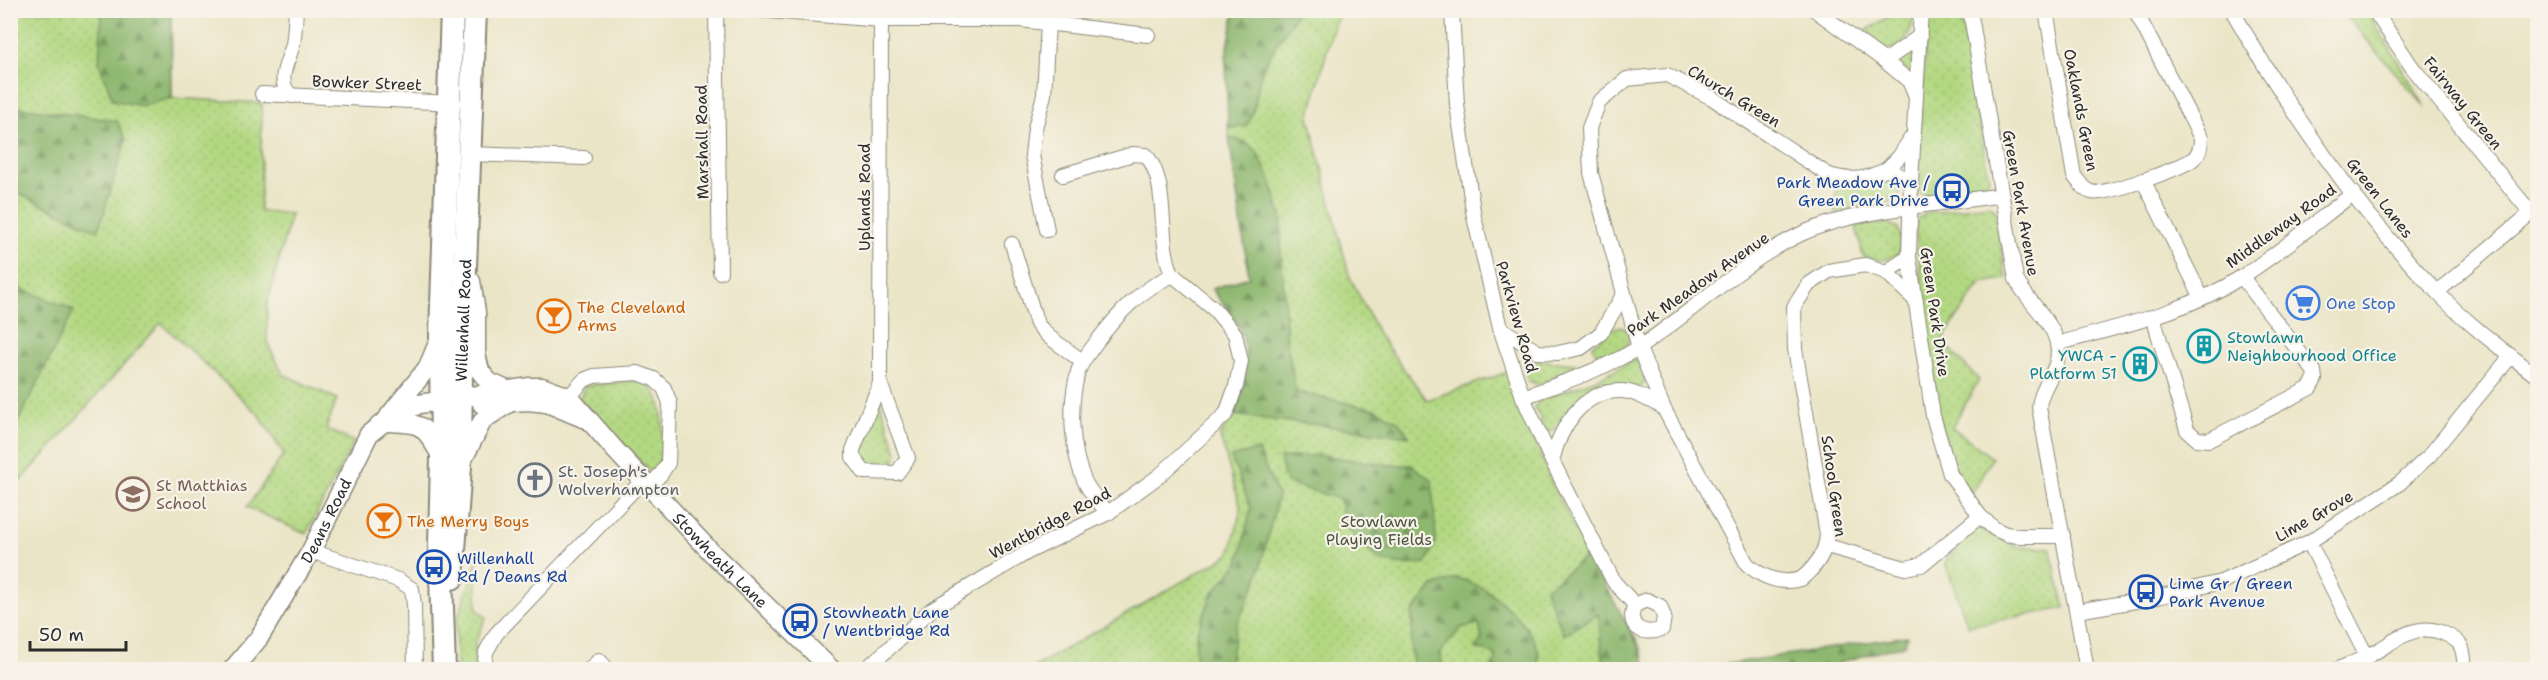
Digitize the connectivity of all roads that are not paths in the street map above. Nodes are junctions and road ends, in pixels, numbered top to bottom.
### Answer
1 (296, 10) edge
2 (452, 10) edge
3 (475, 10) edge
4 (716, 10) edge
5 (756, 10) edge
6 (1452, 10) edge
7 (1815, 10) edge
8 (1921, 10) edge
9 (1970, 10) edge
10 (2046, 10) edge
11 (2135, 10) edge
12 (2232, 10) edge
13 (2373, 10) edge
14 (881, 15) edge
15 (1048, 23) junction
16 (1148, 35) dead end
17 (1920, 36) junction
18 (1885, 61) junction
19 (262, 94) dead end
20 (292, 96) junction
21 (1917, 99) junction
22 (448, 102) junction
23 (471, 104) junction
24 (1914, 132) junction
25 (469, 154) junction
26 (584, 158) dead end
27 (1887, 169) junction
28 (1064, 175) dead end
29 (2143, 180) junction
30 (1911, 182) junction
31 (2354, 193) junction
32 (2002, 195) junction
33 (1910, 209) junction
34 (2534, 212) edge
35 (1047, 230) dead end
36 (1012, 244) dead end
37 (465, 247) junction
38 (1909, 257) junction
39 (720, 272) dead end
40 (1886, 272) junction
41 (1173, 275) junction
42 (2242, 277) junction
43 (2437, 292) junction
44 (1623, 295) junction
45 (2202, 298) junction
46 (1916, 301) junction
47 (2153, 317) junction
48 (1500, 328) junction
49 (441, 334) junction
50 (2057, 344) junction
51 (1639, 348) junction
52 (2511, 356) junction
53 (1082, 361) junction
54 (2538, 377) edge
55 (880, 383) junction
56 (508, 396) junction
57 (569, 397) junction
58 (1523, 397) junction
59 (450, 399) junction
60 (1663, 407) junction
61 (588, 420) junction
62 (384, 422) junction
63 (1552, 461) junction
64 (451, 462) junction
65 (646, 483) junction
66 (1108, 513) junction
67 (1980, 516) junction
68 (2063, 536) junction
69 (2309, 542) junction
70 (1827, 546) junction
71 (311, 551) junction
72 (1635, 605) dead end
73 (2077, 611) junction
74 (2367, 657) junction
75 (232, 669) edge
76 (415, 669) edge
77 (444, 669) edge
78 (484, 669) edge
79 (589, 669) edge
80 (608, 669) edge
81 (832, 669) edge
82 (865, 669) edge
83 (2087, 669) edge
84 (2336, 669) edge
85 (2465, 669) edge

1 - 20 street
2 - 22 highway, Willenhall Road
3 - 23 highway, Willenhall Road
4 - 39 street, Marshall Road
5 - 14 street
6 - 48 street, Parkview Road
7 - 18 street
8 - 17 street, Green Park Drive
9 - 32 street, Green Park Avenue
10 - 29 street, Oaklands Green
11 - 29 street, Oaklands Green
12 - 31 street, Green Lanes
13 - 34 street, Fairway Green
14 - 15 street
14 - 55 street, Uplands Road
15 - 16 street
15 - 35 street
17 - 18 street
17 - 21 street, Green Park Drive
18 - 21 street
19 - 20 street, Bowker Street
20 - 22 street, Bowker Street
21 - 24 street, Green Park Drive
22 - 23 street, Bowker Street
22 - 49 highway, Willenhall Road
23 - 25 highway, Willenhall Road
24 - 27 street
24 - 30 street, Green Park Drive
25 - 26 street
25 - 37 highway, Willenhall Road
27 - 30 street
27 - 44 street, Church Green
28 - 41 street
29 - 45 street
30 - 33 street, Green Park Drive
31 - 42 street, Middleway Road
31 - 43 street, Green Lanes
32 - 33 street, Park Meadow Avenue
32 - 50 street, Green Park Avenue
33 - 38 street, Green Park Drive
33 - 51 street, Park Meadow Avenue
34 - 43 street
36 - 53 street
37 - 56 street
37 - 59 highway, Willenhall Road
38 - 40 street
38 - 46 street, Green Park Drive
40 - 46 street
40 - 70 street, School Green
41 - 53 street
41 - 66 street, Wentbridge Road
42 - 45 street, Middleway Road
42 - 47 street
43 - 52 street, Green Lanes
44 - 48 street
44 - 51 street, Church Green
45 - 47 street, Middleway Road
46 - 67 street, Green Park Drive
47 - 50 street, Middleway Road
48 - 58 street, Parkview Road
49 - 59 highway, Willenhall Road
49 - 62 street
50 - 68 street
51 - 58 street, Park Meadow Avenue
51 - 60 street, School Green
52 - 54 street, Green Lanes
52 - 69 street, Lime Grove
53 - 66 street
55 - 55 street, Uplands Road
56 - 57 street, Stowheath Lane
56 - 59 street, Stowheath Lane
56 - 61 street, Stowheath Lane
56 - 64 street, Stowheath Lane
57 - 61 street, Stowheath Lane
57 - 65 street
58 - 63 street, Parkview Road
59 - 62 street, Deans Road
59 - 64 highway, Willenhall Road
60 - 63 street
60 - 70 street, School Green
61 - 65 street, Stowheath Lane
62 - 64 street
62 - 71 street, Deans Road
63 - 72 street, Parkview Road
64 - 77 highway, Willenhall Road
65 - 78 street
65 - 81 street, Stowheath Lane
66 - 82 street, Wentbridge Road
67 - 68 street, Green Park Drive
67 - 70 street
68 - 73 street
69 - 73 street, Lime Grove
69 - 74 street
71 - 75 street, Deans Road
71 - 76 street
73 - 83 street
74 - 84 street
74 - 85 street
79 - 80 street

